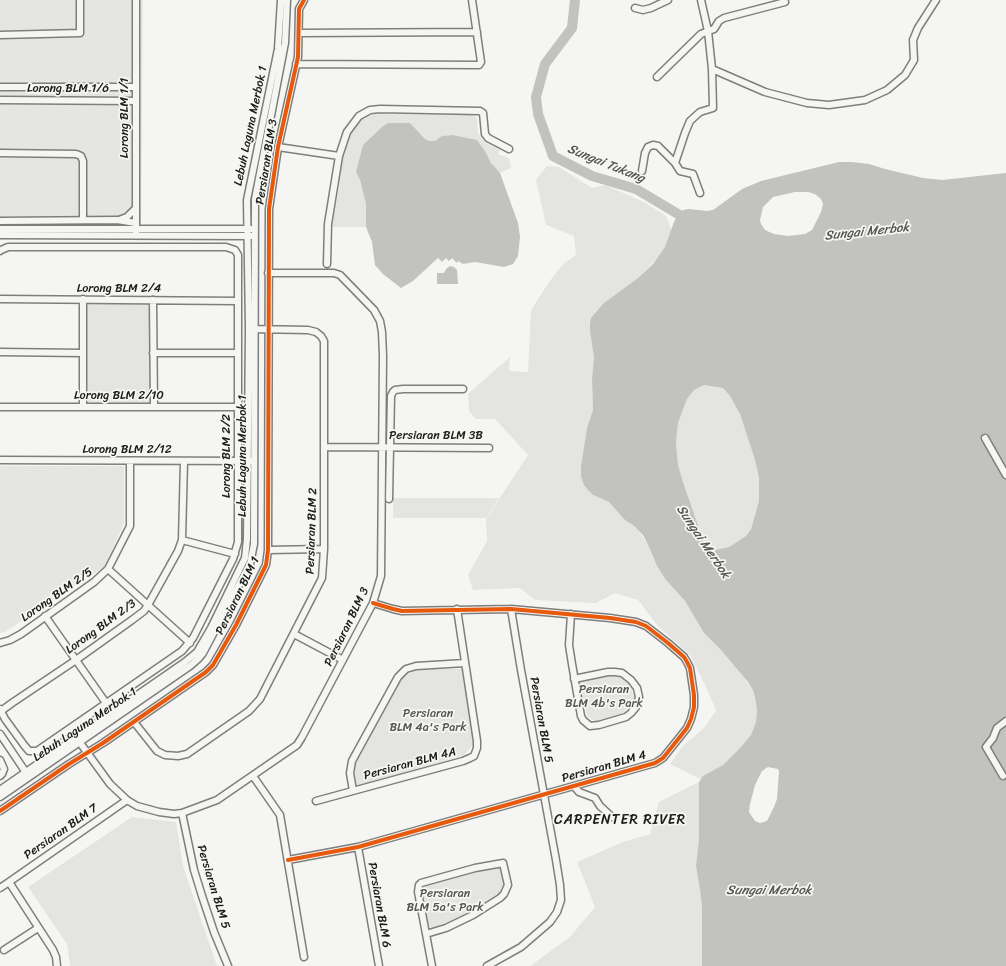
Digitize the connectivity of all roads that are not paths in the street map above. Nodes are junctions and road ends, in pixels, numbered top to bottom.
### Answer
1 (80, 0) edge
2 (136, 0) edge
3 (281, 0) edge
4 (287, 0) edge
5 (304, 0) edge
6 (472, 0) edge
7 (668, 0) edge
8 (701, 0) edge
9 (936, 0) edge
10 (785, 2) dead end
11 (635, 8) dead end
12 (708, 31) junction
13 (477, 32) junction
14 (299, 33) junction
15 (0, 34) edge
16 (296, 64) junction
17 (712, 69) junction
18 (657, 77) dead end
19 (0, 87) edge
20 (136, 87) junction
21 (0, 100) edge
22 (136, 101) junction
23 (278, 147) junction
24 (509, 149) dead end
25 (0, 153) edge
26 (339, 156) junction
27 (675, 163) junction
28 (642, 171) dead end
29 (700, 193) dead end
30 (136, 208) junction
31 (0, 220) edge
32 (83, 220) junction
33 (117, 220) junction
34 (0, 229) edge
35 (136, 229) junction
36 (252, 233) junction
37 (0, 235) edge
38 (0, 252) edge
39 (327, 264) dead end
40 (268, 273) junction
41 (0, 299) edge
42 (83, 299) junction
43 (153, 300) junction
44 (238, 300) junction
45 (252, 329) junction
46 (268, 329) junction
47 (0, 352) edge
48 (154, 352) junction
49 (83, 353) junction
50 (238, 353) junction
51 (463, 389) dead end
52 (84, 406) junction
53 (0, 407) edge
54 (154, 407) junction
55 (238, 407) junction
56 (985, 438) dead end
57 (324, 447) junction
58 (382, 447) junction
59 (390, 447) junction
60 (489, 448) dead end
61 (0, 460) edge
62 (130, 461) junction
63 (184, 461) junction
64 (237, 461) junction
65 (250, 461) junction
66 (1006, 475) edge
67 (389, 499) dead end
68 (182, 540) junction
69 (324, 549) junction
70 (268, 550) junction
71 (235, 554) junction
72 (108, 569) junction
73 (373, 603) junction
74 (148, 605) junction
75 (457, 609) junction
76 (511, 609) junction
77 (571, 614) junction
78 (45, 616) junction
79 (294, 634) junction
80 (0, 643) edge
81 (190, 643) junction
82 (76, 660) junction
83 (343, 660) junction
84 (465, 663) junction
85 (574, 679) junction
86 (106, 703) junction
87 (0, 710) edge
88 (1006, 721) edge
89 (134, 722) junction
90 (0, 734) edge
91 (78, 740) junction
92 (87, 753) junction
93 (0, 760) edge
94 (28, 774) junction
95 (0, 776) edge
96 (253, 776) junction
97 (1003, 776) dead end
98 (574, 786) junction
99 (0, 790) edge
100 (353, 791) junction
101 (544, 794) junction
102 (0, 797) edge
103 (127, 800) junction
104 (316, 801) dead end
105 (0, 811) edge
106 (182, 813) junction
107 (612, 817) dead end
108 (358, 847) junction
109 (288, 860) junction
110 (9, 882) junction
111 (0, 888) edge
112 (38, 928) junction
113 (426, 934) junction
114 (4, 950) dead end
115 (304, 957) dead end
116 (57, 966) edge
117 (228, 966) edge
118 (379, 966) edge
119 (432, 966) edge
120 (487, 966) edge

1 - 15 street
2 - 20 street, Lorong BLM 1/1
3 - 36 street, Lebuh Laguna Merbok 1
4 - 36 street, Lebuh Laguna Merbok 1
5 - 14 street, Persiaran BLM 3
6 - 13 street
7 - 11 street
8 - 12 street
9 - 17 street
10 - 12 street
12 - 17 street
12 - 18 street
13 - 14 street
13 - 16 street
14 - 16 street, Persiaran BLM 3
16 - 23 street, Persiaran BLM 3
17 - 27 street
19 - 20 street, Lorong BLM 1/6
20 - 22 street, Lorong BLM 1/1
21 - 22 street, Lorong BLM 1/6
22 - 30 street, Lorong BLM 1/1
23 - 26 street
23 - 40 street, Persiaran BLM 3
24 - 26 street
25 - 32 street
26 - 39 street
27 - 28 street
27 - 29 street
30 - 33 street
30 - 35 street, Lorong BLM 1/1
31 - 32 street
32 - 33 street
33 - 35 street
34 - 35 street
35 - 36 street
35 - 37 street
36 - 45 street, Lebuh Laguna Merbok 1
38 - 44 street, Lorong BLM 2/2
40 - 46 street, Persiaran BLM 3
40 - 58 street, Persiaran BLM 3
41 - 42 street, Lorong BLM 2/4
42 - 43 street, Lorong BLM 2/4
42 - 49 street
43 - 44 street, Lorong BLM 2/4
43 - 48 street
44 - 50 street, Lorong BLM 2/2
45 - 46 street, Persiaran BLM 2
45 - 65 street, Lebuh Laguna Merbok 1
46 - 57 street, Persiaran BLM 2
46 - 70 street, Persiaran BLM 1
47 - 49 street
48 - 50 street
48 - 54 street
49 - 52 street
50 - 55 street, Lorong BLM 2/2
51 - 59 street
52 - 53 street, Lorong BLM 2/10
52 - 54 street, Lorong BLM 2/10
54 - 55 street, Lorong BLM 2/10
55 - 64 street, Lorong BLM 2/2
56 - 66 street
57 - 58 street, Persiaran BLM 3B
57 - 69 street, Persiaran BLM 2
58 - 59 street, Persiaran BLM 3B
58 - 73 street, Persiaran BLM 3
59 - 60 street, Persiaran BLM 3B
59 - 67 street
61 - 62 street, Lorong BLM 2/12
62 - 63 street, Lorong BLM 2/12
62 - 72 street, Lorong BLM 2/5
63 - 64 street, Lorong BLM 2/12
63 - 68 street, Lorong BLM 2/3
64 - 65 street, Lorong BLM 2/12
64 - 71 street, Lorong BLM 2/2
65 - 91 street, Lebuh Laguna Merbok 1
68 - 71 street
68 - 74 street, Lorong BLM 2/3
69 - 70 street
69 - 79 street, Persiaran BLM 2
70 - 89 street, Persiaran BLM 1
71 - 81 street, Lorong BLM 2/2
72 - 74 street
72 - 78 street, Lorong BLM 2/5
73 - 75 street, Persiaran BLM 4
73 - 83 street, Persiaran BLM 3
74 - 81 street
74 - 82 street, Lorong BLM 2/3
75 - 76 street, Persiaran BLM 4
75 - 84 street, Persiaran BLM 4A
76 - 77 street, Persiaran BLM 4
76 - 101 street, Persiaran BLM 5
77 - 85 street
77 - 98 street, Persiaran BLM 4
78 - 80 street, Lorong BLM 2/5
78 - 82 street
79 - 83 street
79 - 89 street, Persiaran BLM 2
81 - 86 street, Lorong BLM 2/2
82 - 86 street
82 - 87 street, Lorong BLM 2/3
83 - 96 street, Persiaran BLM 3
84 - 100 street, Persiaran BLM 4A
84 - 100 street, Persiaran BLM 4A
85 - 85 street
86 - 87 street, Lorong BLM 2/2
88 - 97 street
89 - 92 street, Persiaran BLM 1
90 - 94 street
91 - 92 street, Persiaran BLM 3
91 - 94 street, Lebuh Laguna Merbok 1
92 - 103 street, Persiaran BLM 3
92 - 105 street, Persiaran BLM 1
93 - 95 street
94 - 99 street, Lebuh Laguna Merbok 1
94 - 102 street, Lebuh Laguna Merbok 1
96 - 106 street, Persiaran BLM 3
96 - 109 street
98 - 101 street, Persiaran BLM 4
98 - 107 street
100 - 104 street, Persiaran BLM 4A
101 - 108 street, Persiaran BLM 4
101 - 120 street, Persiaran BLM 5
103 - 106 street, Persiaran BLM 3
103 - 110 street, Persiaran BLM 7
106 - 117 street, Persiaran BLM 5
108 - 109 street, Persiaran BLM 4
108 - 118 street, Persiaran BLM 6
109 - 115 street
110 - 111 street, Persiaran BLM 7
110 - 112 street
112 - 114 street
112 - 116 street
113 - 113 street
113 - 119 street

